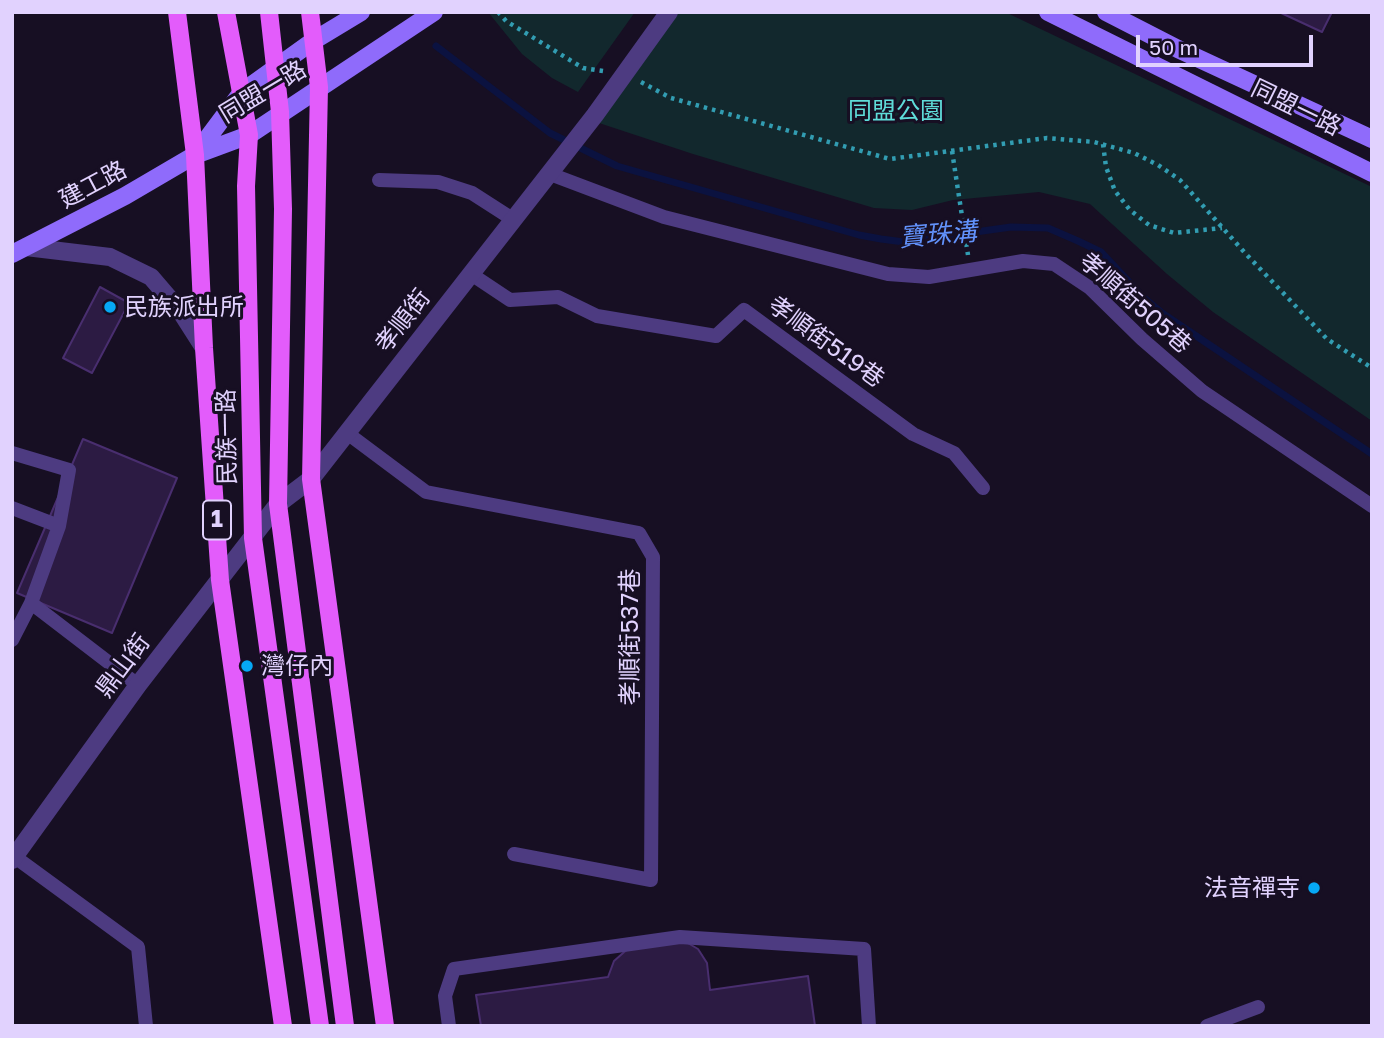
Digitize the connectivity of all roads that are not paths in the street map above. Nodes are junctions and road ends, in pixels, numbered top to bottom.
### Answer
1 (177, 12) edge
2 (226, 12) edge
3 (269, 12) edge
4 (310, 12) edge
5 (361, 12) edge
6 (434, 12) edge
7 (669, 12) edge
8 (1048, 12) edge
9 (1106, 12) edge
10 (313, 41) junction
11 (277, 65) junction
12 (319, 87) junction
13 (242, 92) junction
14 (281, 112) junction
15 (249, 135) junction
16 (1372, 139) edge
17 (195, 155) junction
18 (555, 167) junction
19 (1372, 173) edge
20 (379, 180) dead end
21 (514, 220) junction
22 (19, 250) edge
23 (471, 274) junction
24 (204, 348) junction
25 (347, 433) junction
26 (12, 453) edge
27 (311, 479) junction
28 (983, 488) dead end
29 (278, 504) junction
30 (1372, 506) edge
31 (12, 508) edge
32 (59, 526) junction
33 (253, 538) junction
34 (220, 580) junction
35 (23, 610) edge
36 (12, 640) edge
37 (138, 685) junction
38 (514, 854) dead end
39 (13, 859) edge
40 (1258, 1007) dead end
41 (146, 1026) edge
42 (283, 1026) edge
43 (320, 1026) edge
44 (345, 1026) edge
45 (385, 1026) edge
46 (449, 1026) edge
47 (869, 1026) edge
48 (1207, 1026) edge

1 - 17 main road, 民族一路 / 1
2 - 13 main road, 民族一路 / 1
3 - 11 main road, 民族一路
4 - 10 main road
5 - 10 street, 同盟一路
6 - 12 street, 同盟一路
7 - 18 street, 孝順街
8 - 19 street, 同盟一路
9 - 16 street, 同盟一路
10 - 11 street, 同盟一路
10 - 12 main road
11 - 13 street, 同盟一路
11 - 14 main road, 民族一路
12 - 14 street, 同盟一路
12 - 27 main road
13 - 15 main road, 民族一路 / 1
13 - 17 street, 同盟一路
14 - 15 street, 同盟一路
14 - 29 main road, 民族一路
15 - 17 street, 同盟一路
15 - 33 main road, 民族一路 / 1
17 - 22 street, 建工路
17 - 24 main road, 民族一路 / 1
18 - 21 street, 孝順街
18 - 30 lane, 孝順街505巷
20 - 21 lane
21 - 23 street, 孝順街
22 - 24 street, 民族一路
23 - 25 street, 孝順街
23 - 28 lane, 孝順街519巷
24 - 34 main road, 民族一路 / 1
25 - 27 street, 孝順街
25 - 38 lane, 孝順街537巷
26 - 32 lane
27 - 29 street, 孝順街
27 - 45 main road
29 - 33 street, 鼎山街
29 - 44 main road, 民族一路
31 - 32 lane
32 - 35 lane
33 - 34 street, 鼎山街
33 - 43 main road, 民族一路 / 1
34 - 37 street, 鼎山街
34 - 42 main road, 民族一路 / 1
35 - 36 lane
35 - 37 lane
37 - 39 street, 鼎山街
39 - 41 lane
40 - 48 lane
46 - 47 lane

